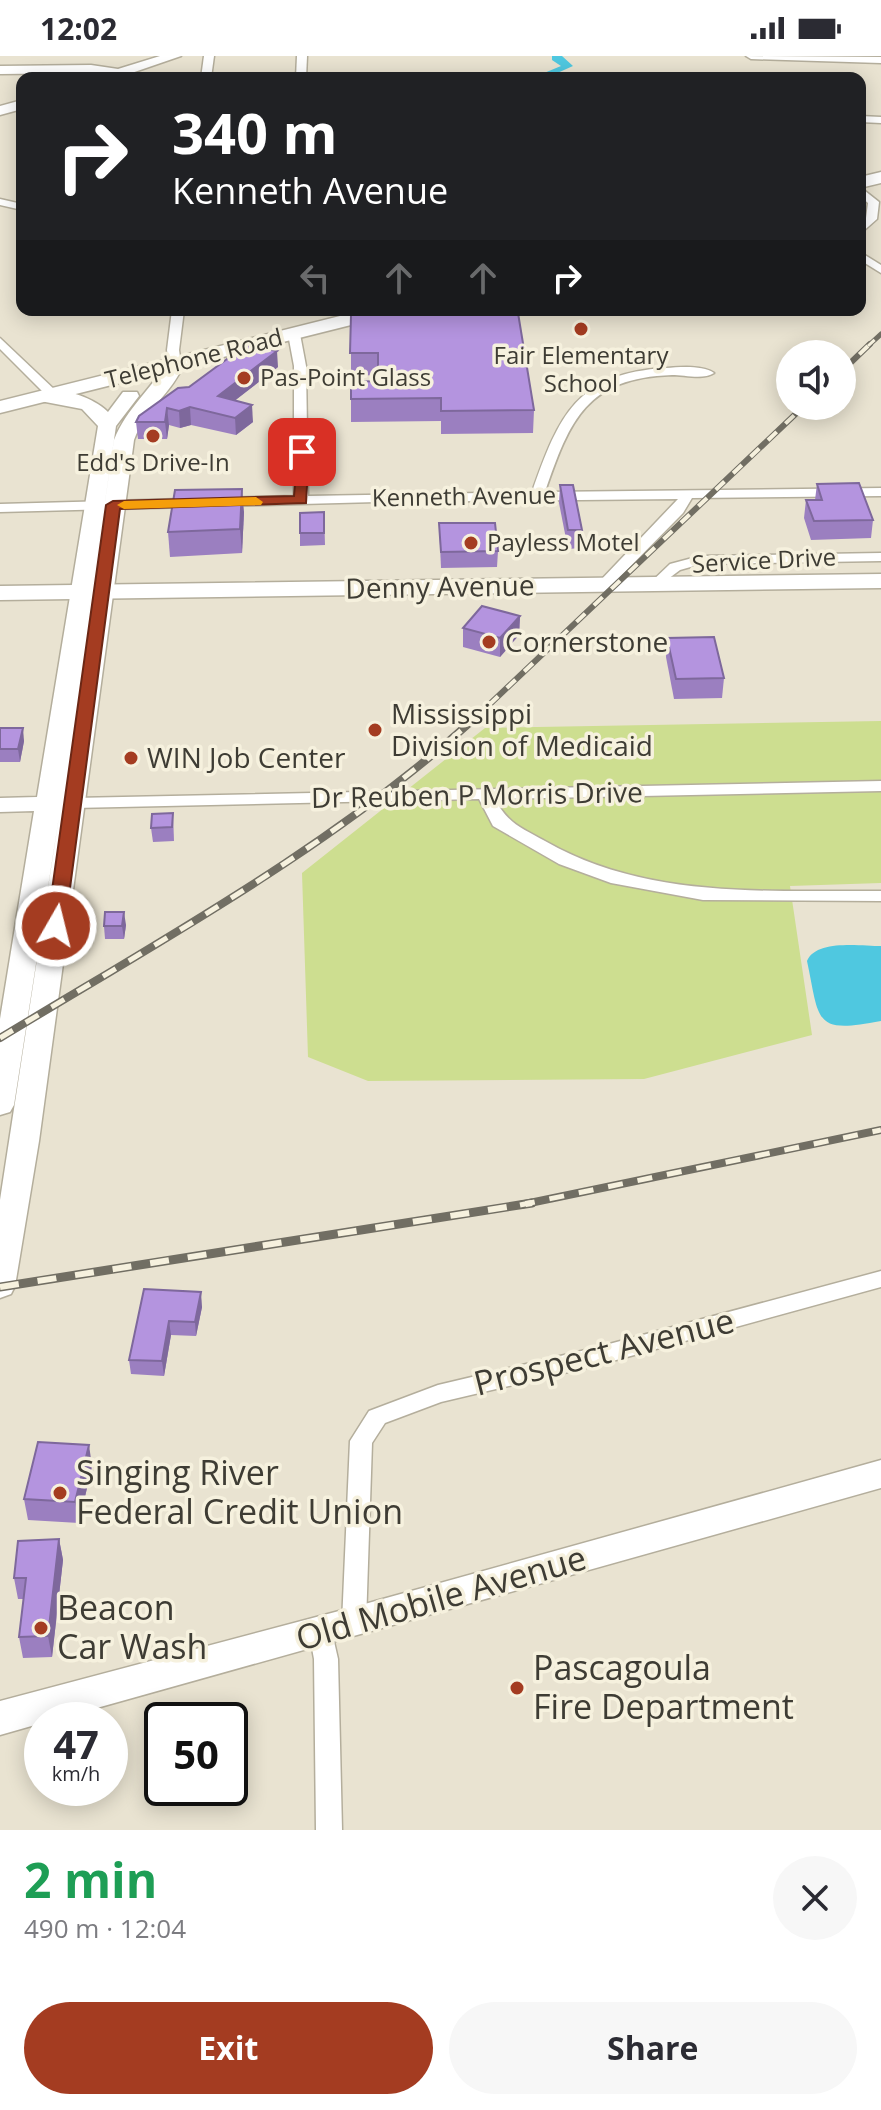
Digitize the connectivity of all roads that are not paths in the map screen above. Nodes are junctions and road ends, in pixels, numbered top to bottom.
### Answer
1 (174, 56) edge
2 (751, 56) edge
3 (776, 57) edge
4 (881, 60) edge
5 (0, 70) edge
6 (112, 72) edge
7 (122, 72) edge
8 (866, 195) edge
9 (866, 224) edge
10 (177, 316) edge
11 (364, 316) edge
12 (294, 334) junction
13 (0, 342) edge
14 (175, 364) junction
15 (708, 373) dead end
16 (47, 395) junction
17 (0, 407) edge
18 (107, 426) junction
19 (881, 492) edge
20 (688, 494) junction
21 (537, 496) junction
22 (301, 500) junction
23 (103, 505) junction
24 (0, 508) edge
25 (881, 557) edge
26 (881, 581) edge
27 (656, 584) junction
28 (604, 585) junction
29 (0, 593) edge
30 (881, 598) edge
31 (90, 600) junction
32 (0, 610) edge
33 (881, 786) edge
34 (485, 795) junction
35 (74, 803) junction
36 (48, 804) junction
37 (0, 805) edge
38 (881, 896) edge
39 (1, 1097) edge
40 (881, 1279) edge
41 (0, 1286) edge
42 (881, 1474) edge
43 (338, 1627) junction
44 (0, 1718) edge
45 (329, 1830) edge

1 - 7 main road
2 - 3 street
3 - 4 street
5 - 6 main road
8 - 9 street
10 - 14 street
11 - 12 main road, Telephone Road
12 - 14 main road, Telephone Road
12 - 22 street
13 - 16 street
14 - 16 main road, Telephone Road
14 - 18 main road
14 - 23 main road
15 - 21 street
16 - 17 main road, Telephone Road
16 - 18 main road
18 - 23 main road
19 - 20 street, Kenneth Avenue
20 - 21 street, Kenneth Avenue
20 - 28 street
21 - 22 street, Kenneth Avenue
22 - 23 street, Kenneth Avenue
23 - 24 street, Kenneth Avenue
23 - 31 main road
25 - 27 street, Service Drive
26 - 27 main road, Denny Avenue
27 - 28 main road, Denny Avenue
28 - 31 main road, Denny Avenue
29 - 31 main road, Denny Avenue
30 - 31 main road, Denny Avenue
31 - 32 main road, Denny Avenue
31 - 35 main road
31 - 36 main road
33 - 34 street, Dr Reuben P Morris Drive
34 - 35 street, Dr Reuben P Morris Drive
34 - 38 street
35 - 36 main road
35 - 41 main road
36 - 37 main road
36 - 39 main road
40 - 43 street, Prospect Avenue
42 - 43 main road, Old Mobile Avenue
43 - 44 main road, Old Mobile Avenue
43 - 45 street, Prospect Avenue

